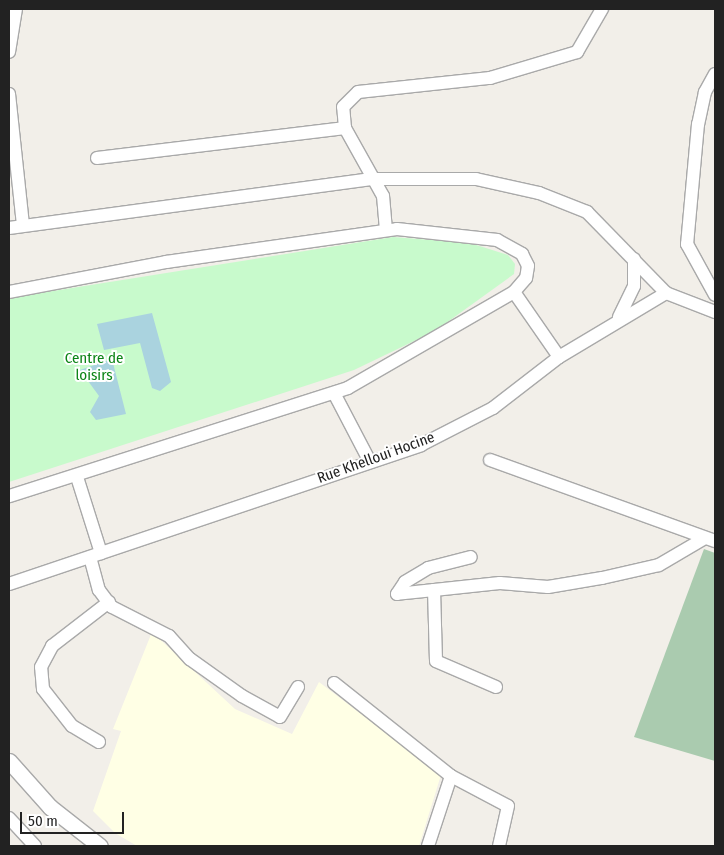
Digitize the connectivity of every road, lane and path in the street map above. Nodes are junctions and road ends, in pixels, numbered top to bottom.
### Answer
1 (16, 9) edge
2 (602, 9) edge
3 (9, 52) edge
4 (715, 74) edge
5 (9, 94) edge
6 (345, 128) junction
7 (97, 158) dead end
8 (370, 179) junction
9 (23, 224) junction
10 (9, 228) edge
11 (386, 230) junction
12 (634, 259) junction
13 (9, 292) edge
14 (514, 292) junction
15 (666, 293) junction
16 (715, 295) edge
17 (715, 312) edge
18 (619, 317) junction
19 (559, 356) junction
20 (334, 393) junction
21 (490, 460) dead end
22 (370, 462) junction
23 (78, 476) junction
24 (9, 496) edge
25 (710, 540) edge
26 (96, 555) junction
27 (471, 558) dead end
28 (9, 584) edge
29 (434, 590) junction
30 (109, 602) junction
31 (334, 683) dead end
32 (298, 687) dead end
33 (496, 687) dead end
34 (98, 742) dead end
35 (9, 761) edge
36 (452, 776) junction
37 (9, 818) edge
38 (35, 846) edge
39 (100, 846) edge
40 (428, 846) edge
41 (499, 846) edge

1 - 3 street
2 - 6 street
4 - 16 street
5 - 9 street
6 - 7 street
6 - 8 street
8 - 9 street
8 - 11 street
8 - 12 street
9 - 10 street
11 - 13 street
11 - 14 street
12 - 15 street
12 - 18 street
14 - 19 street
14 - 20 street
15 - 17 street
15 - 18 street, Rue Khelloui Hocine
18 - 19 street, Rue Khelloui Hocine
19 - 22 street, Rue Khelloui Hocine
20 - 22 street
20 - 23 street
21 - 25 street
22 - 26 street, Rue Khelloui Hocine
23 - 24 street
23 - 26 street
25 - 29 street
26 - 28 street, Rue Khelloui Hocine
26 - 30 street
27 - 29 street
29 - 33 street
30 - 32 street
30 - 34 street
31 - 36 street
35 - 39 street
36 - 40 street
36 - 41 street
37 - 38 street

